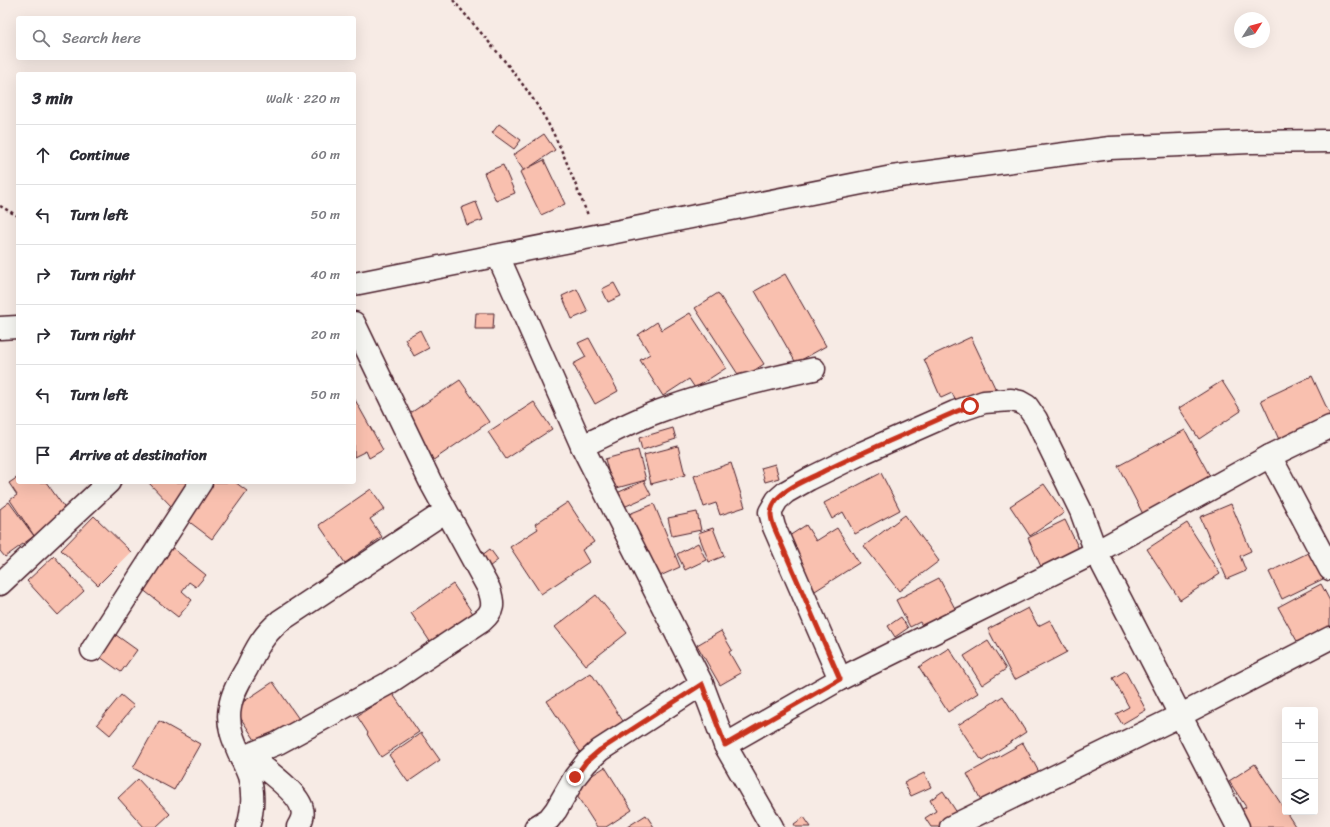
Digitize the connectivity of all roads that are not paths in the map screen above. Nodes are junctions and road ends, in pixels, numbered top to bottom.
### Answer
1 (1330, 141) edge
2 (498, 256) junction
3 (356, 284) edge
4 (16, 327) edge
5 (356, 327) edge
6 (0, 328) edge
7 (814, 370) dead end
8 (1330, 427) edge
9 (582, 446) junction
10 (1270, 456) junction
11 (107, 484) edge
12 (200, 484) edge
13 (446, 511) junction
14 (1096, 552) junction
15 (1330, 569) edge
16 (0, 584) edge
17 (1330, 638) edge
18 (92, 650) dead end
19 (840, 679) junction
20 (702, 684) junction
21 (1181, 715) junction
22 (725, 745) junction
23 (245, 757) junction
24 (764, 824) edge
25 (248, 827) edge
26 (298, 827) edge
27 (536, 827) edge
28 (951, 827) edge
29 (1238, 827) edge

1 - 2 street
2 - 3 street
2 - 9 street
4 - 6 street
5 - 13 street
7 - 9 street
8 - 10 street
9 - 20 street
10 - 14 street
10 - 15 street
11 - 16 street
12 - 18 street
13 - 23 street
13 - 23 street
14 - 19 street
14 - 19 street
14 - 21 street
17 - 21 street
19 - 22 street
20 - 22 street
20 - 27 street
21 - 28 street
21 - 29 street
22 - 24 street
23 - 25 street
23 - 26 street

